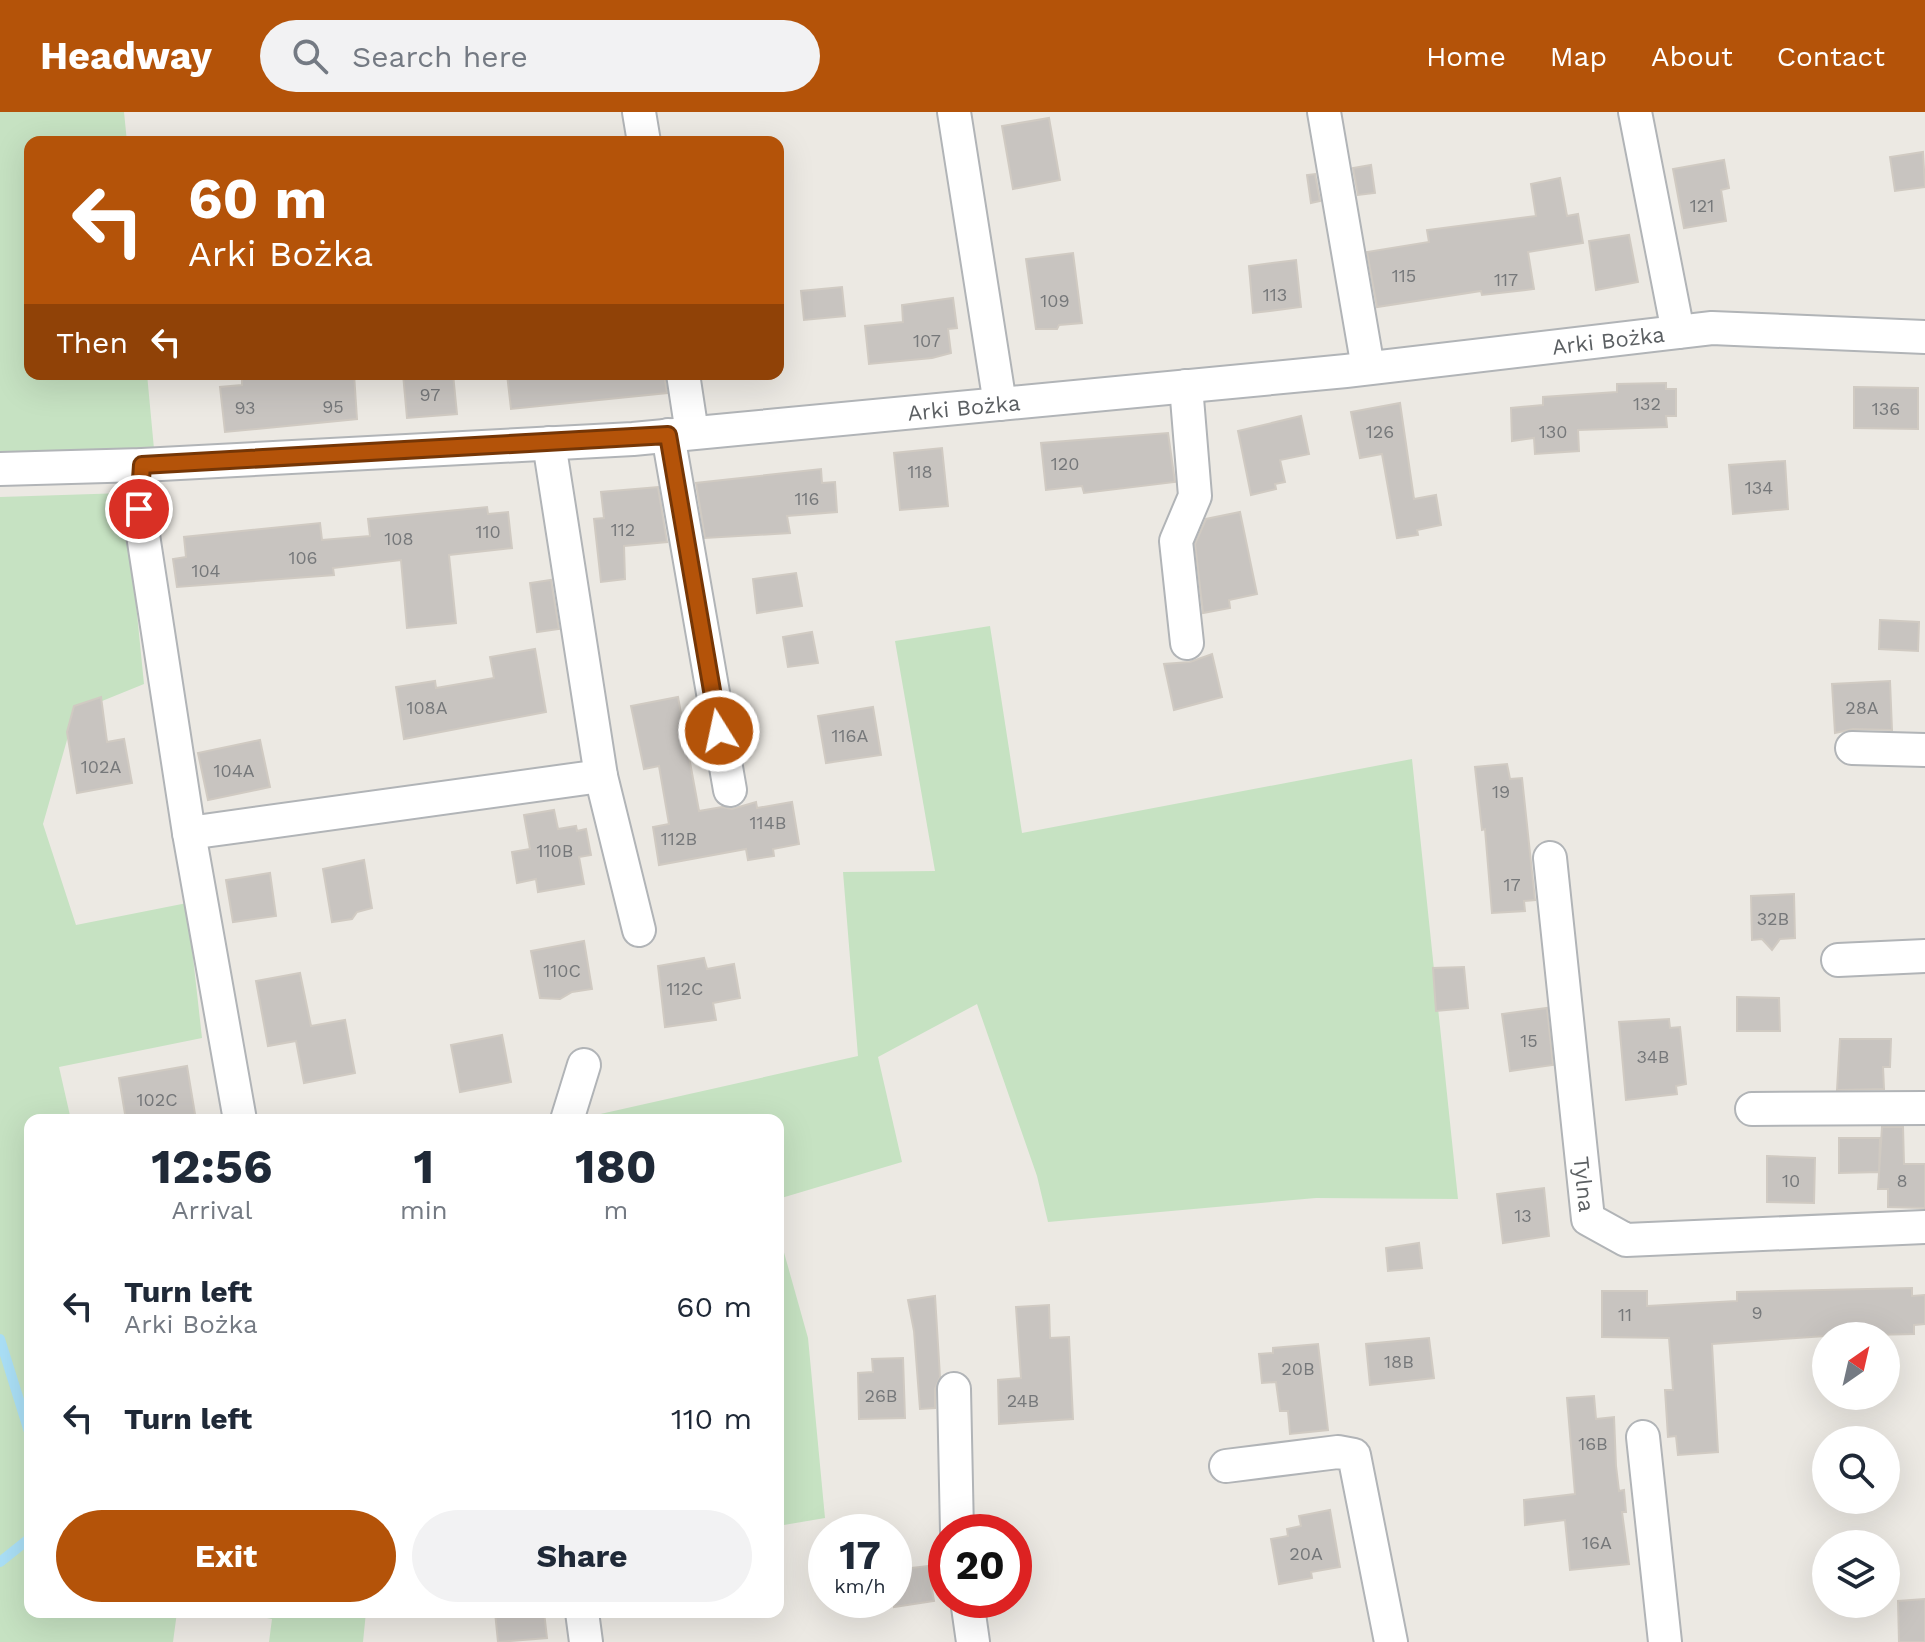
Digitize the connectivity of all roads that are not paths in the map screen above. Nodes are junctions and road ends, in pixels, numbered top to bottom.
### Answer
1 (639, 112) edge
2 (954, 112) edge
3 (1324, 112) edge
4 (1635, 112) edge
5 (643, 136) edge
6 (1678, 332) junction
7 (1925, 337) edge
8 (1368, 368) junction
9 (683, 380) edge
10 (1186, 386) junction
11 (1000, 404) junction
12 (680, 434) junction
13 (549, 443) junction
14 (142, 465) junction
15 (0, 469) edge
16 (1187, 643) dead end
17 (1852, 748) dead end
18 (1925, 750) edge
19 (601, 776) junction
20 (730, 790) dead end
21 (189, 833) junction
22 (1550, 858) dead end
23 (639, 930) dead end
24 (1925, 956) edge
25 (1838, 960) dead end
26 (584, 1065) dead end
27 (1925, 1108) edge
28 (1752, 1109) dead end
29 (239, 1114) edge
30 (569, 1114) edge
31 (1925, 1227) edge
32 (954, 1389) dead end
33 (1643, 1437) dead end
34 (1226, 1466) dead end
35 (957, 1514) edge
36 (583, 1618) edge
37 (970, 1618) edge
38 (586, 1642) edge
39 (973, 1642) edge
40 (1391, 1642) edge
41 (1665, 1642) edge

1 - 5 street
2 - 11 street
3 - 8 street
4 - 6 street
6 - 7 street, Arki Bożka
6 - 8 street, Arki Bożka
8 - 10 street, Arki Bożka
9 - 12 street
10 - 11 street, Arki Bożka
10 - 16 street
11 - 12 street, Arki Bożka
12 - 13 street, Arki Bożka
12 - 20 street
13 - 14 street, Arki Bożka
13 - 19 street
14 - 15 street, Arki Bożka
14 - 21 street
17 - 18 street
19 - 21 street
19 - 23 street
21 - 29 street
22 - 31 street, Tylna
24 - 25 street
26 - 30 street
27 - 28 street
32 - 35 street
33 - 41 street
34 - 40 street
36 - 38 street
37 - 39 street

